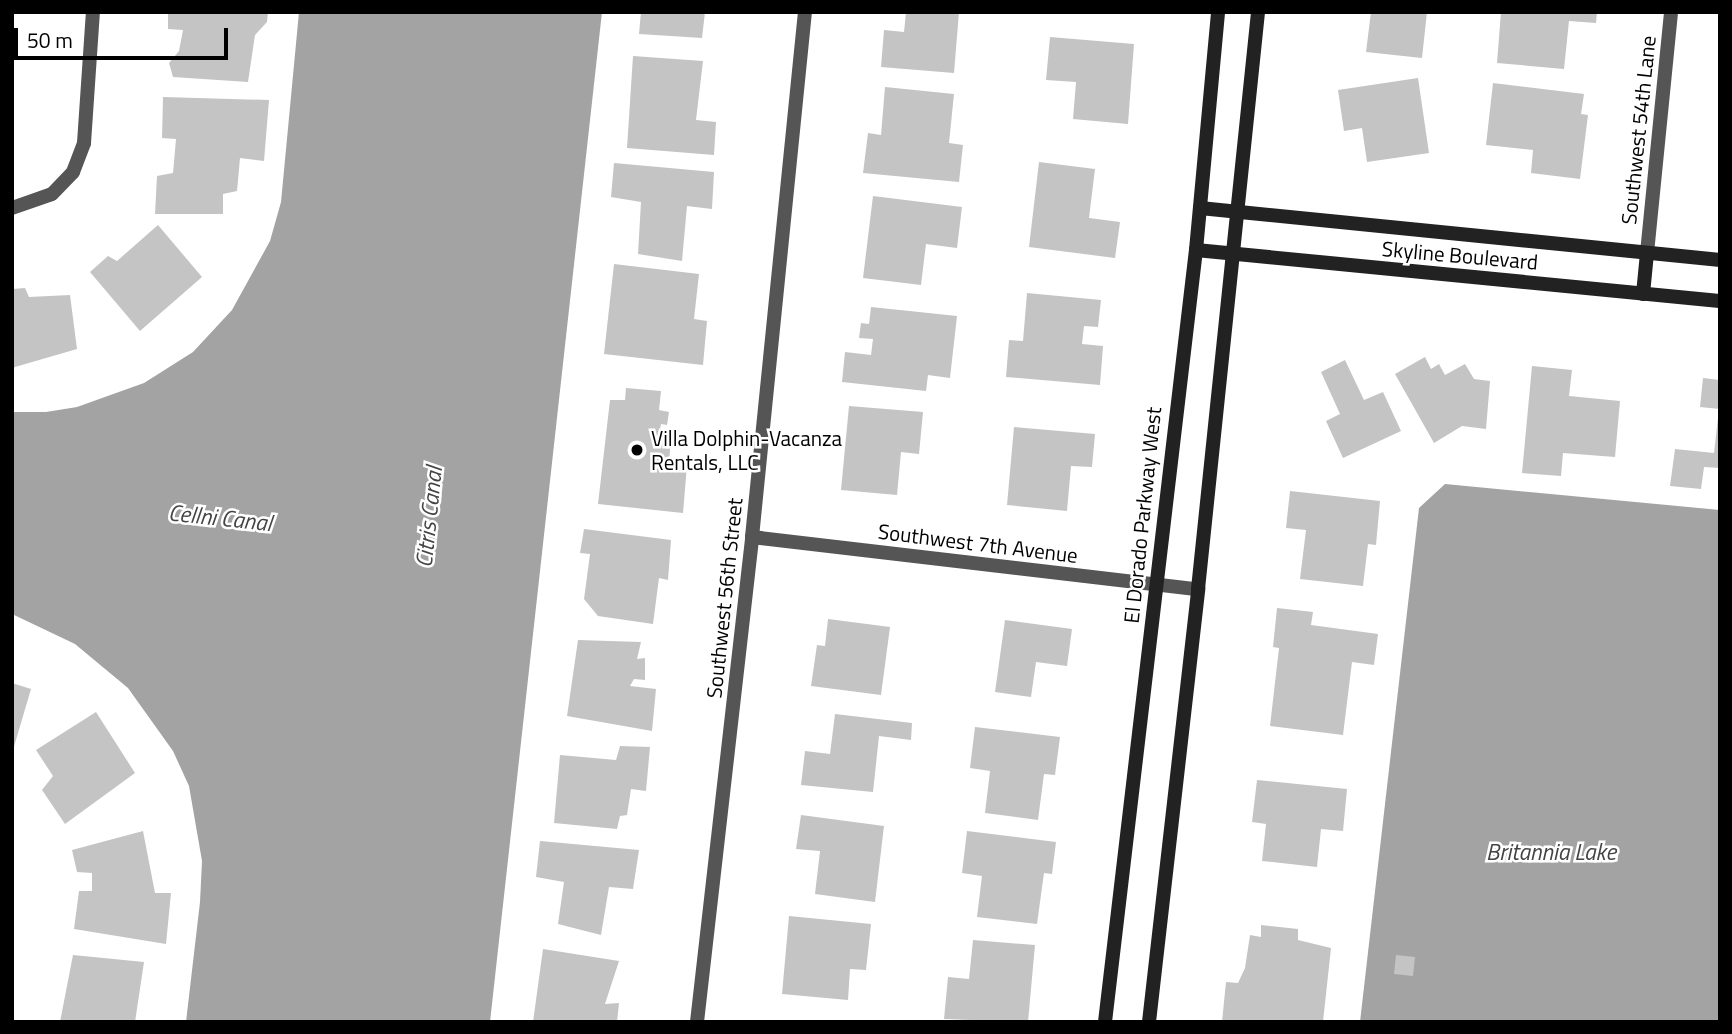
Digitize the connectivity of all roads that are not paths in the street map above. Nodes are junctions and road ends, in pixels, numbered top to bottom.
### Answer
1 (93, 12) edge
2 (805, 12) edge
3 (1218, 12) edge
4 (1258, 12) edge
5 (1671, 12) edge
6 (12, 208) edge
7 (1200, 208) junction
8 (1238, 210) junction
9 (1196, 250) junction
10 (1647, 253) junction
11 (1234, 255) junction
12 (1720, 260) edge
13 (1643, 294) junction
14 (1720, 301) edge
15 (752, 537) junction
16 (1156, 585) junction
17 (1199, 589) junction
18 (697, 1022) edge
19 (1105, 1022) edge
20 (1149, 1022) edge

1 - 6 street
2 - 15 street, Southwest 56th Street
3 - 7 street, El Dorado Parkway West
4 - 8 street
5 - 10 street, Southwest 54th Lane
7 - 8 street, Skyline Boulevard
7 - 9 street, El Dorado Parkway West
8 - 10 street, Skyline Boulevard
8 - 11 street
9 - 11 street, Skyline Boulevard
9 - 16 street, El Dorado Parkway West
10 - 12 street, Skyline Boulevard
10 - 13 street
11 - 13 street, Skyline Boulevard
11 - 17 street
13 - 14 street, Skyline Boulevard
15 - 16 street, Southwest 7th Avenue
15 - 18 street, Southwest 56th Street
16 - 17 street, Southwest 7th Avenue
16 - 19 street, El Dorado Parkway West
17 - 20 street

